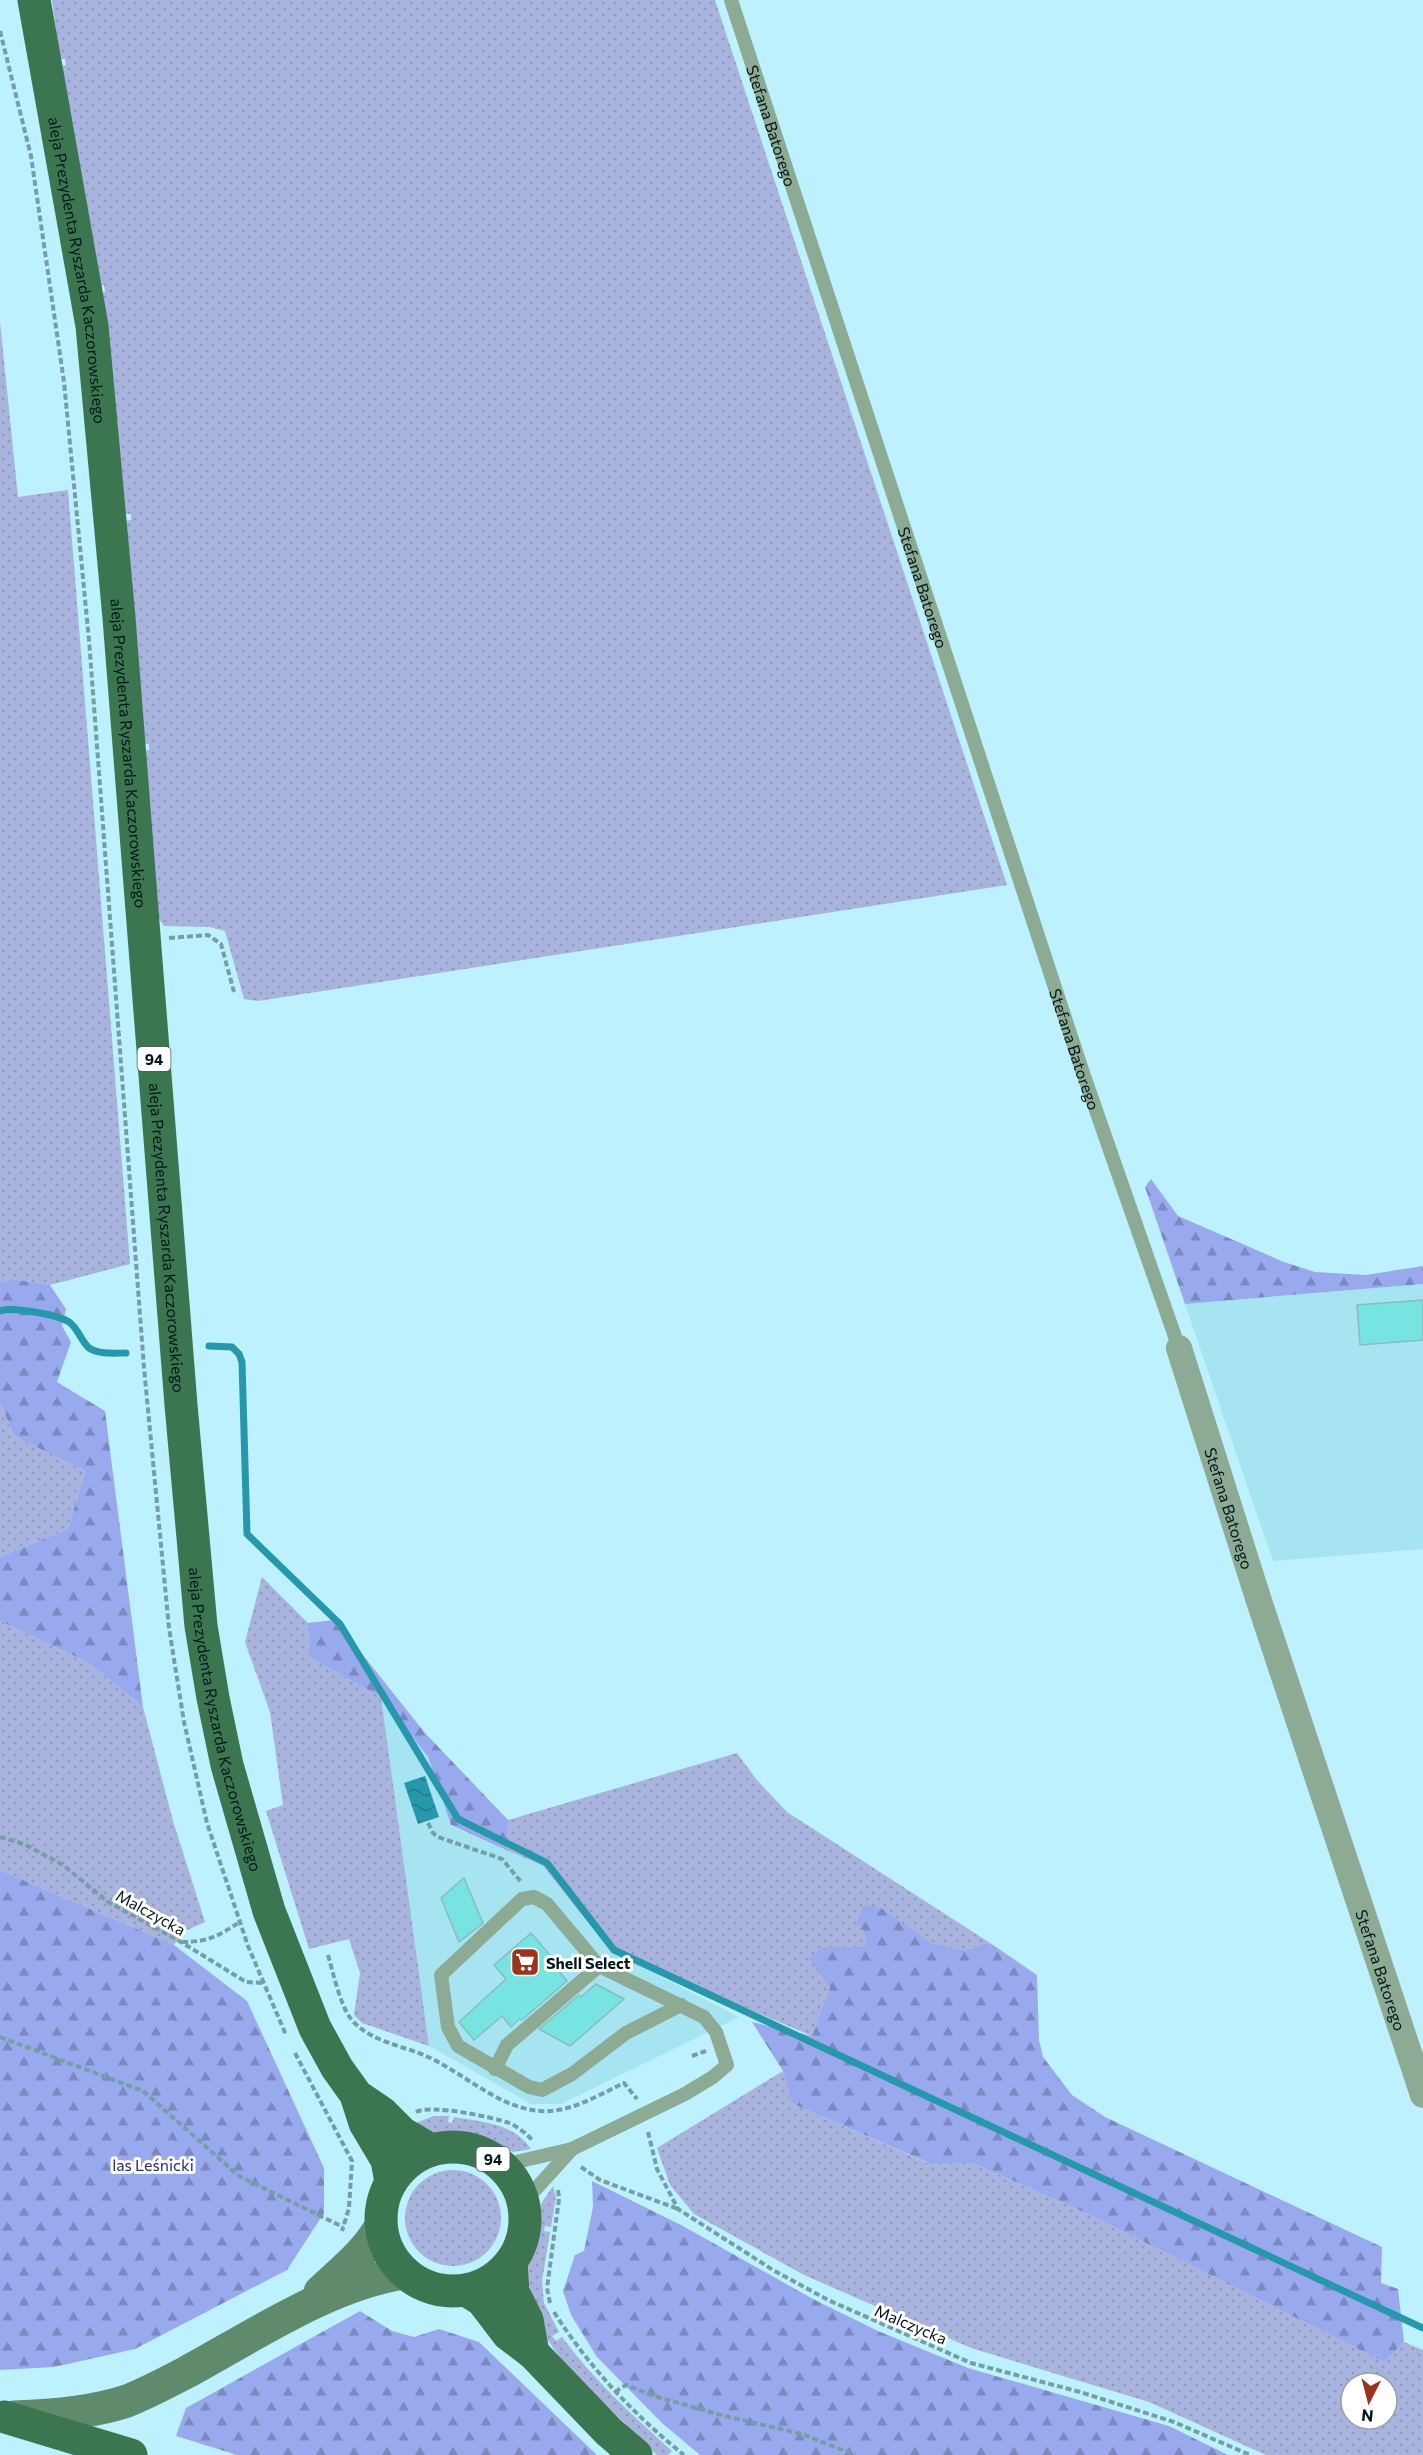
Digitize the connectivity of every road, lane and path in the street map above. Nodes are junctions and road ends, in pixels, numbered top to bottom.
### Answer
1 (34, 0) edge
2 (731, 0) edge
3 (144, 939) junction
4 (234, 992) dead end
5 (1179, 1348) joint
6 (428, 1823) dead end
7 (0, 1837) edge
8 (534, 1897) junction
9 (240, 1922) dead end
10 (181, 1942) junction
11 (599, 1966) junction
12 (263, 1983) dead end
13 (681, 2005) junction
14 (0, 2037) edge
15 (495, 2069) junction
16 (1423, 2095) edge
17 (357, 2096) junction
18 (422, 2109) dead end
19 (643, 2114) junction
20 (530, 2137) dead end
21 (572, 2149) junction
22 (431, 2150) junction
23 (503, 2165) junction
24 (580, 2167) dead end
25 (391, 2181) junction
26 (558, 2184) dead end
27 (524, 2202) junction
28 (678, 2210) junction
29 (381, 2226) junction
30 (343, 2227) dead end
31 (511, 2262) junction
32 (405, 2273) junction
33 (466, 2290) junction
34 (305, 2306) junction
35 (533, 2353) junction
36 (615, 2392) junction
37 (3, 2416) edge
38 (131, 2455) edge
39 (636, 2455) edge
40 (684, 2455) edge
41 (855, 2455) edge
42 (1250, 2455) edge

1 - 3 main road, aleja Prezydenta Ryszarda Kaczorowskiego / 94
2 - 5 lane, Stefana Batorego
3 - 4 path
3 - 17 main road, aleja Prezydenta Ryszarda Kaczorowskiego / 94
5 - 16 street, Stefana Batorego
6 - 8 path
7 - 10 path, Malczycka
8 - 11 lane
8 - 15 lane
9 - 10 path
10 - 12 path, Malczycka
11 - 13 lane
11 - 15 lane
13 - 15 lane
13 - 19 lane
14 - 30 path
17 - 22 main road, aleja Prezydenta Ryszarda Kaczorowskiego / 94
17 - 25 main road, aleja Prezydenta Ryszarda Kaczorowskiego / 94
18 - 20 path
19 - 21 lane
19 - 28 path
21 - 23 lane
21 - 27 lane
22 - 23 main road, 94
22 - 25 main road, 94
23 - 27 main road, 94
24 - 28 path, Malczycka
25 - 29 main road, 94
26 - 36 path
27 - 31 main road, 94
28 - 42 path, Malczycka
29 - 32 main road, 94
29 - 34 main road
31 - 33 main road, 94
31 - 35 main road, 94
32 - 33 main road, 94
32 - 34 main road
33 - 35 main road
34 - 37 main road
35 - 39 main road
36 - 40 path
36 - 41 path
37 - 38 main road

